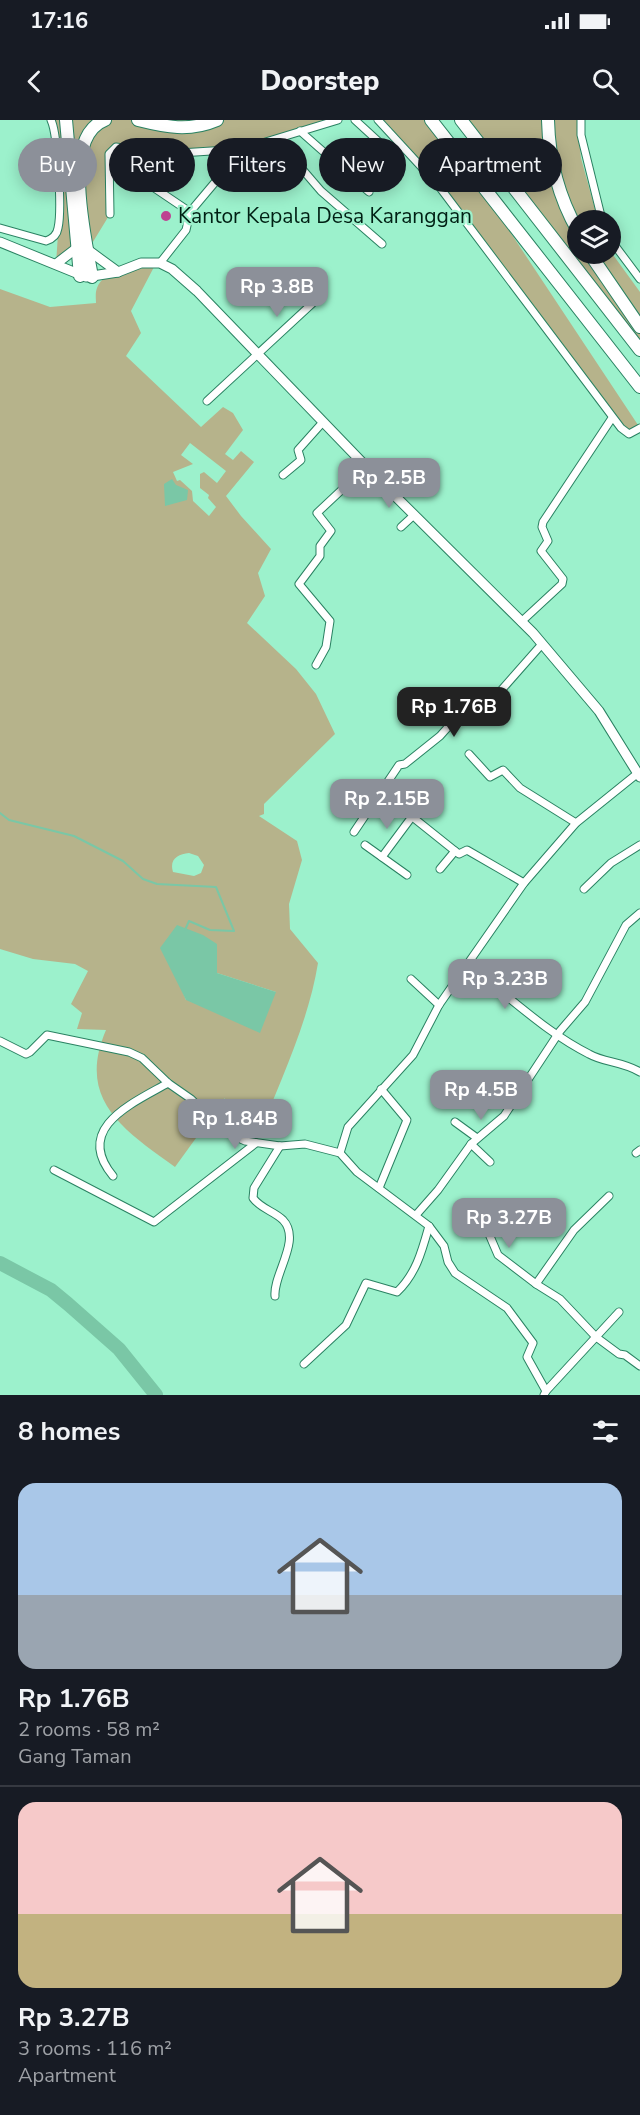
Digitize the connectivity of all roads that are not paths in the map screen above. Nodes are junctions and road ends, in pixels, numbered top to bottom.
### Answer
1 (51, 120) edge
2 (66, 120) edge
3 (105, 120) edge
4 (138, 120) edge
5 (217, 120) edge
6 (338, 120) edge
7 (355, 120) edge
8 (378, 120) edge
9 (461, 120) edge
10 (548, 120) edge
11 (581, 120) edge
12 (431, 121) edge
13 (300, 131) junction
14 (278, 138) edge
15 (374, 138) edge
16 (319, 148) edge
17 (207, 151) edge
18 (307, 175) edge
19 (160, 192) edge
20 (207, 192) edge
21 (600, 210) edge
22 (190, 212) junction
23 (567, 213) edge
24 (110, 214) dead end
25 (0, 228) edge
26 (0, 242) edge
27 (382, 244) dead end
28 (83, 248) junction
29 (621, 254) edge
30 (160, 263) junction
31 (56, 264) junction
32 (597, 264) edge
33 (118, 272) junction
34 (86, 276) junction
35 (640, 279) edge
36 (315, 301) dead end
37 (640, 327) edge
38 (640, 350) edge
39 (257, 355) junction
40 (640, 387) edge
41 (207, 401) dead end
42 (612, 418) junction
43 (323, 422) junction
44 (640, 428) edge
45 (366, 467) junction
46 (283, 475) dead end
47 (414, 514) junction
48 (401, 527) dead end
49 (521, 622) junction
50 (542, 644) junction
51 (316, 664) dead end
52 (469, 754) dead end
53 (639, 775) edge
54 (380, 791) junction
55 (411, 818) junction
56 (576, 822) junction
57 (354, 832) dead end
58 (365, 845) dead end
59 (640, 845) edge
60 (454, 851) junction
61 (382, 857) junction
62 (440, 869) dead end
63 (407, 875) dead end
64 (524, 883) junction
65 (584, 889) dead end
66 (640, 913) edge
67 (466, 965) junction
68 (411, 979) dead end
69 (439, 1005) junction
70 (558, 1035) junction
71 (0, 1041) edge
72 (640, 1072) edge
73 (168, 1083) junction
74 (381, 1089) junction
75 (455, 1122) dead end
76 (477, 1138) junction
77 (256, 1143) junction
78 (471, 1144) junction
79 (280, 1146) junction
80 (340, 1153) junction
81 (490, 1162) dead end
82 (54, 1170) dead end
83 (113, 1176) dead end
84 (379, 1188) junction
85 (609, 1196) dead end
86 (492, 1205) dead end
87 (416, 1215) junction
88 (429, 1227) junction
89 (536, 1284) junction
90 (275, 1296) dead end
91 (619, 1312) dead end
92 (596, 1337) junction
93 (304, 1364) dead end
94 (640, 1366) edge
95 (545, 1393) edge

1 - 25 street
2 - 28 highway
3 - 28 highway
4 - 5 highway
6 - 13 street
7 - 15 street
8 - 42 street
9 - 38 highway
10 - 23 highway
11 - 21 street
12 - 40 highway
13 - 14 street
13 - 16 street
17 - 24 street
18 - 27 street
19 - 22 street
20 - 22 street
22 - 30 street
26 - 31 street
28 - 31 street
28 - 33 street
28 - 34 highway
29 - 35 street
30 - 33 street
30 - 39 street
31 - 34 street
32 - 37 highway
33 - 34 street
36 - 39 street
39 - 41 street
39 - 43 street
42 - 44 street
42 - 49 street
43 - 45 street
43 - 46 street
45 - 47 street
45 - 51 street
47 - 48 street
47 - 49 street
49 - 50 street
50 - 53 street
50 - 54 street
52 - 56 street
53 - 56 street
54 - 55 street
54 - 57 street
55 - 60 street
55 - 61 street
56 - 64 street
58 - 61 street
59 - 65 street
60 - 62 street
60 - 64 street
61 - 63 street
64 - 67 street
66 - 70 street
67 - 69 street
67 - 70 street
68 - 69 street
69 - 74 street
70 - 72 street
70 - 76 street
71 - 73 street
73 - 77 street
73 - 83 street
74 - 80 street
74 - 84 street
75 - 76 street
76 - 78 street
77 - 79 street
77 - 82 street
78 - 81 street
78 - 87 street
79 - 80 street
79 - 90 street
80 - 84 street
84 - 87 street
85 - 89 street
86 - 89 street
87 - 88 street
88 - 93 street
88 - 95 street
89 - 92 street
91 - 92 street
92 - 94 street
92 - 95 street

